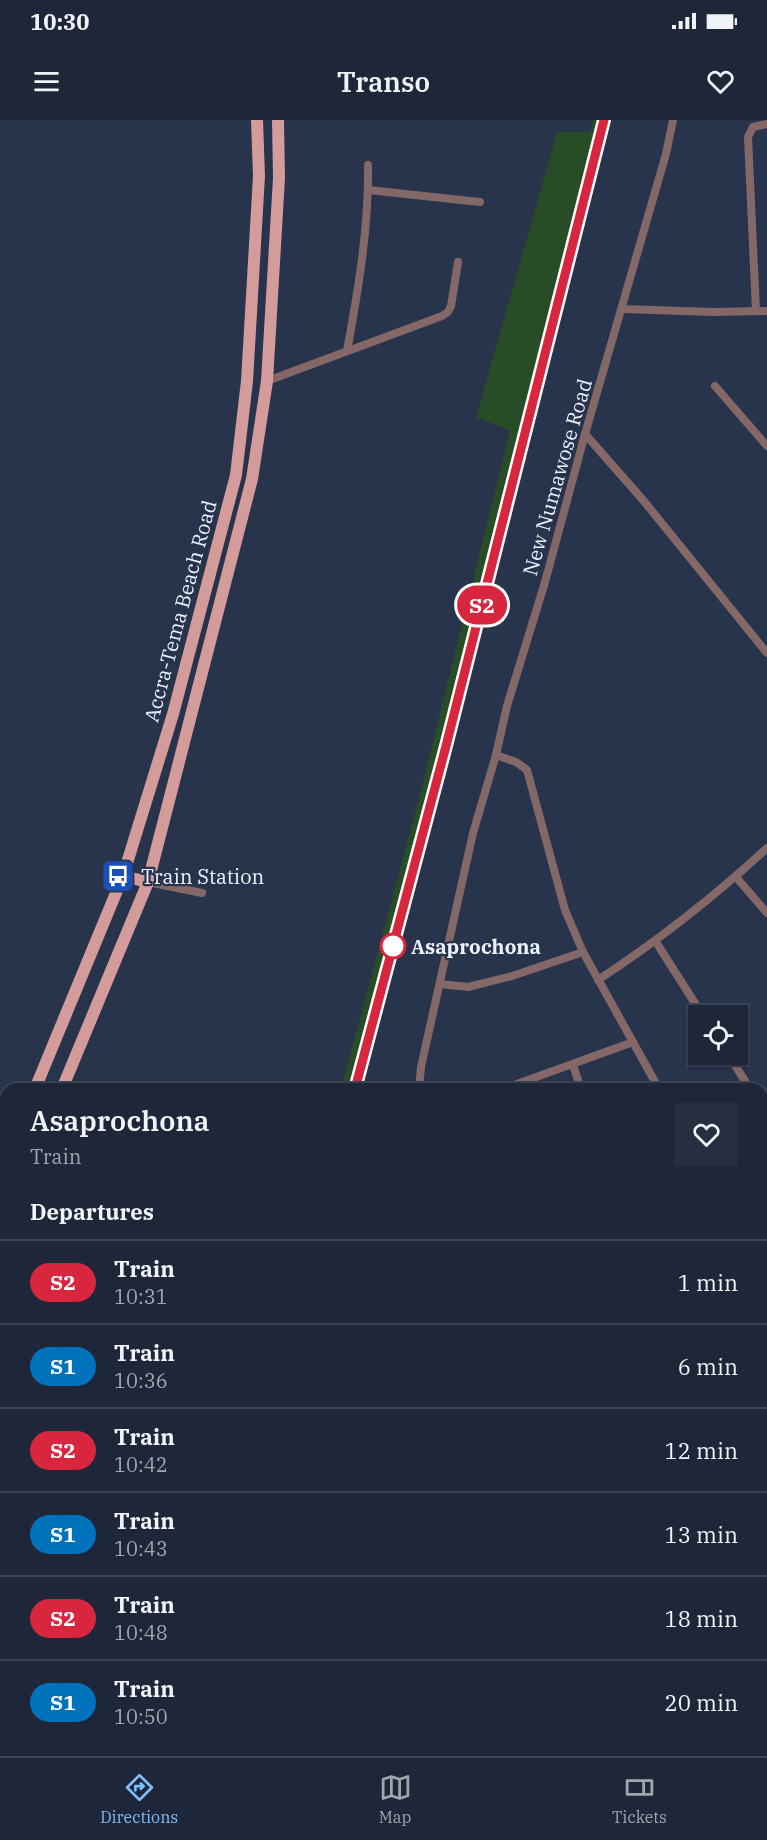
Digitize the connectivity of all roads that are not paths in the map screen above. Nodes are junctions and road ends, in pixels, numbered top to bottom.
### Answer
1 (257, 120) edge
2 (278, 120) edge
3 (673, 120) edge
4 (767, 124) edge
5 (368, 165) dead end
6 (368, 190) junction
7 (480, 202) dead end
8 (458, 262) dead end
9 (622, 309) junction
10 (756, 311) junction
11 (767, 311) edge
12 (347, 351) junction
13 (267, 381) junction
14 (715, 386) dead end
15 (585, 434) junction
16 (767, 446) edge
17 (767, 653) edge
18 (496, 754) junction
19 (767, 848) edge
20 (123, 876) junction
21 (736, 877) junction
22 (148, 882) junction
23 (201, 893) dead end
24 (767, 913) edge
25 (656, 942) junction
26 (583, 951) junction
27 (598, 980) junction
28 (440, 984) junction
29 (696, 1005) edge
30 (633, 1042) junction
31 (573, 1065) junction
32 (735, 1065) edge
33 (37, 1083) edge
34 (64, 1083) edge
35 (420, 1083) edge
36 (520, 1083) edge
37 (578, 1083) edge
38 (655, 1083) edge
39 (746, 1083) edge

1 - 20 main road, Accra-Tema Beach Road
2 - 13 main road, Accra-Tema Beach Road
3 - 9 street, New Numawose Road
4 - 10 street
5 - 6 street
6 - 7 street
6 - 12 street
8 - 12 street
9 - 10 street
9 - 15 street, New Numawose Road
10 - 11 street
12 - 13 street
13 - 22 main road, Accra-Tema Beach Road
14 - 16 street
15 - 17 street
15 - 18 street, New Numawose Road
18 - 26 street
18 - 28 street, New Numawose Road
19 - 21 street
20 - 22 main road
20 - 33 main road, Accra-Tema Beach Road
21 - 24 street
21 - 25 street
22 - 23 street
22 - 34 main road, Accra-Tema Beach Road
25 - 27 street
25 - 29 street
26 - 27 street
26 - 28 street
27 - 30 street
28 - 35 street, New Numawose Road
30 - 31 street
30 - 38 street
31 - 36 street
31 - 37 street
32 - 39 street

